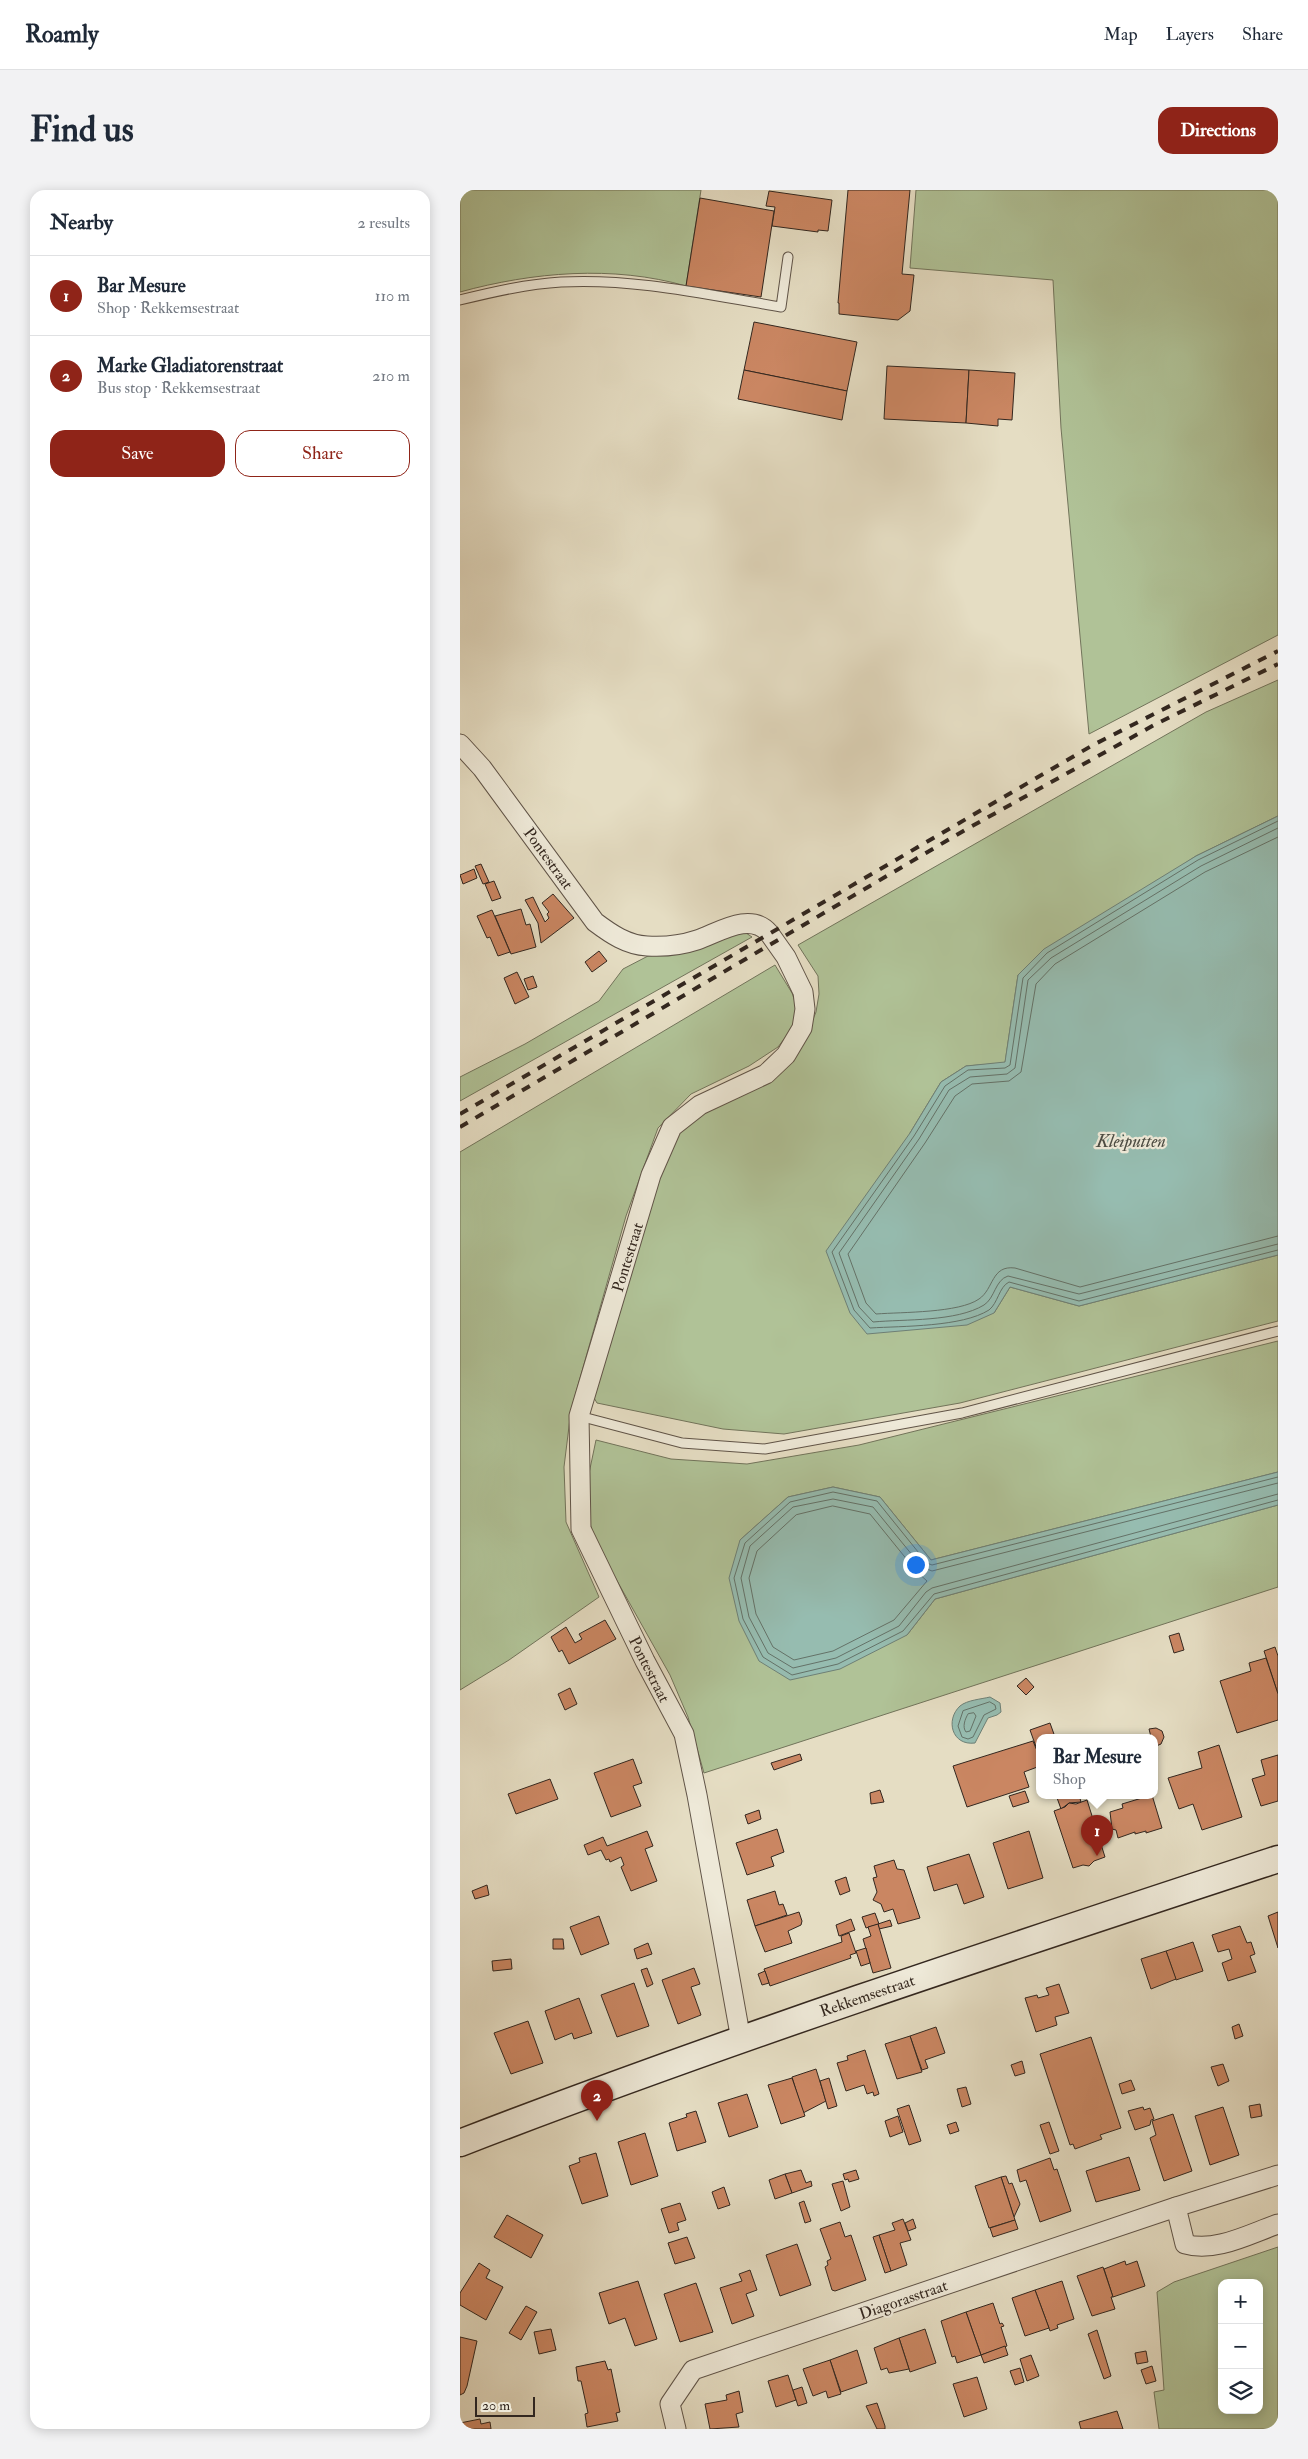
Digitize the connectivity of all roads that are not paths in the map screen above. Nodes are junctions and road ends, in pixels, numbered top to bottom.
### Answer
1 (788, 257) dead end
2 (460, 300) edge
3 (460, 744) edge
4 (1278, 1331) edge
5 (579, 1416) junction
6 (1278, 1860) edge
7 (741, 2040) junction
8 (460, 2143) edge
9 (1278, 2175) edge
10 (1176, 2207) junction
11 (1278, 2224) edge
12 (676, 2429) edge

1 - 2 lane
3 - 5 street, Pontestraat
4 - 5 lane
5 - 7 street, Pontestraat
6 - 7 street, Rekkemsestraat
7 - 8 street, Rekkemsestraat
9 - 10 street, Diagorasstraat
10 - 11 street
10 - 12 street, Diagorasstraat

